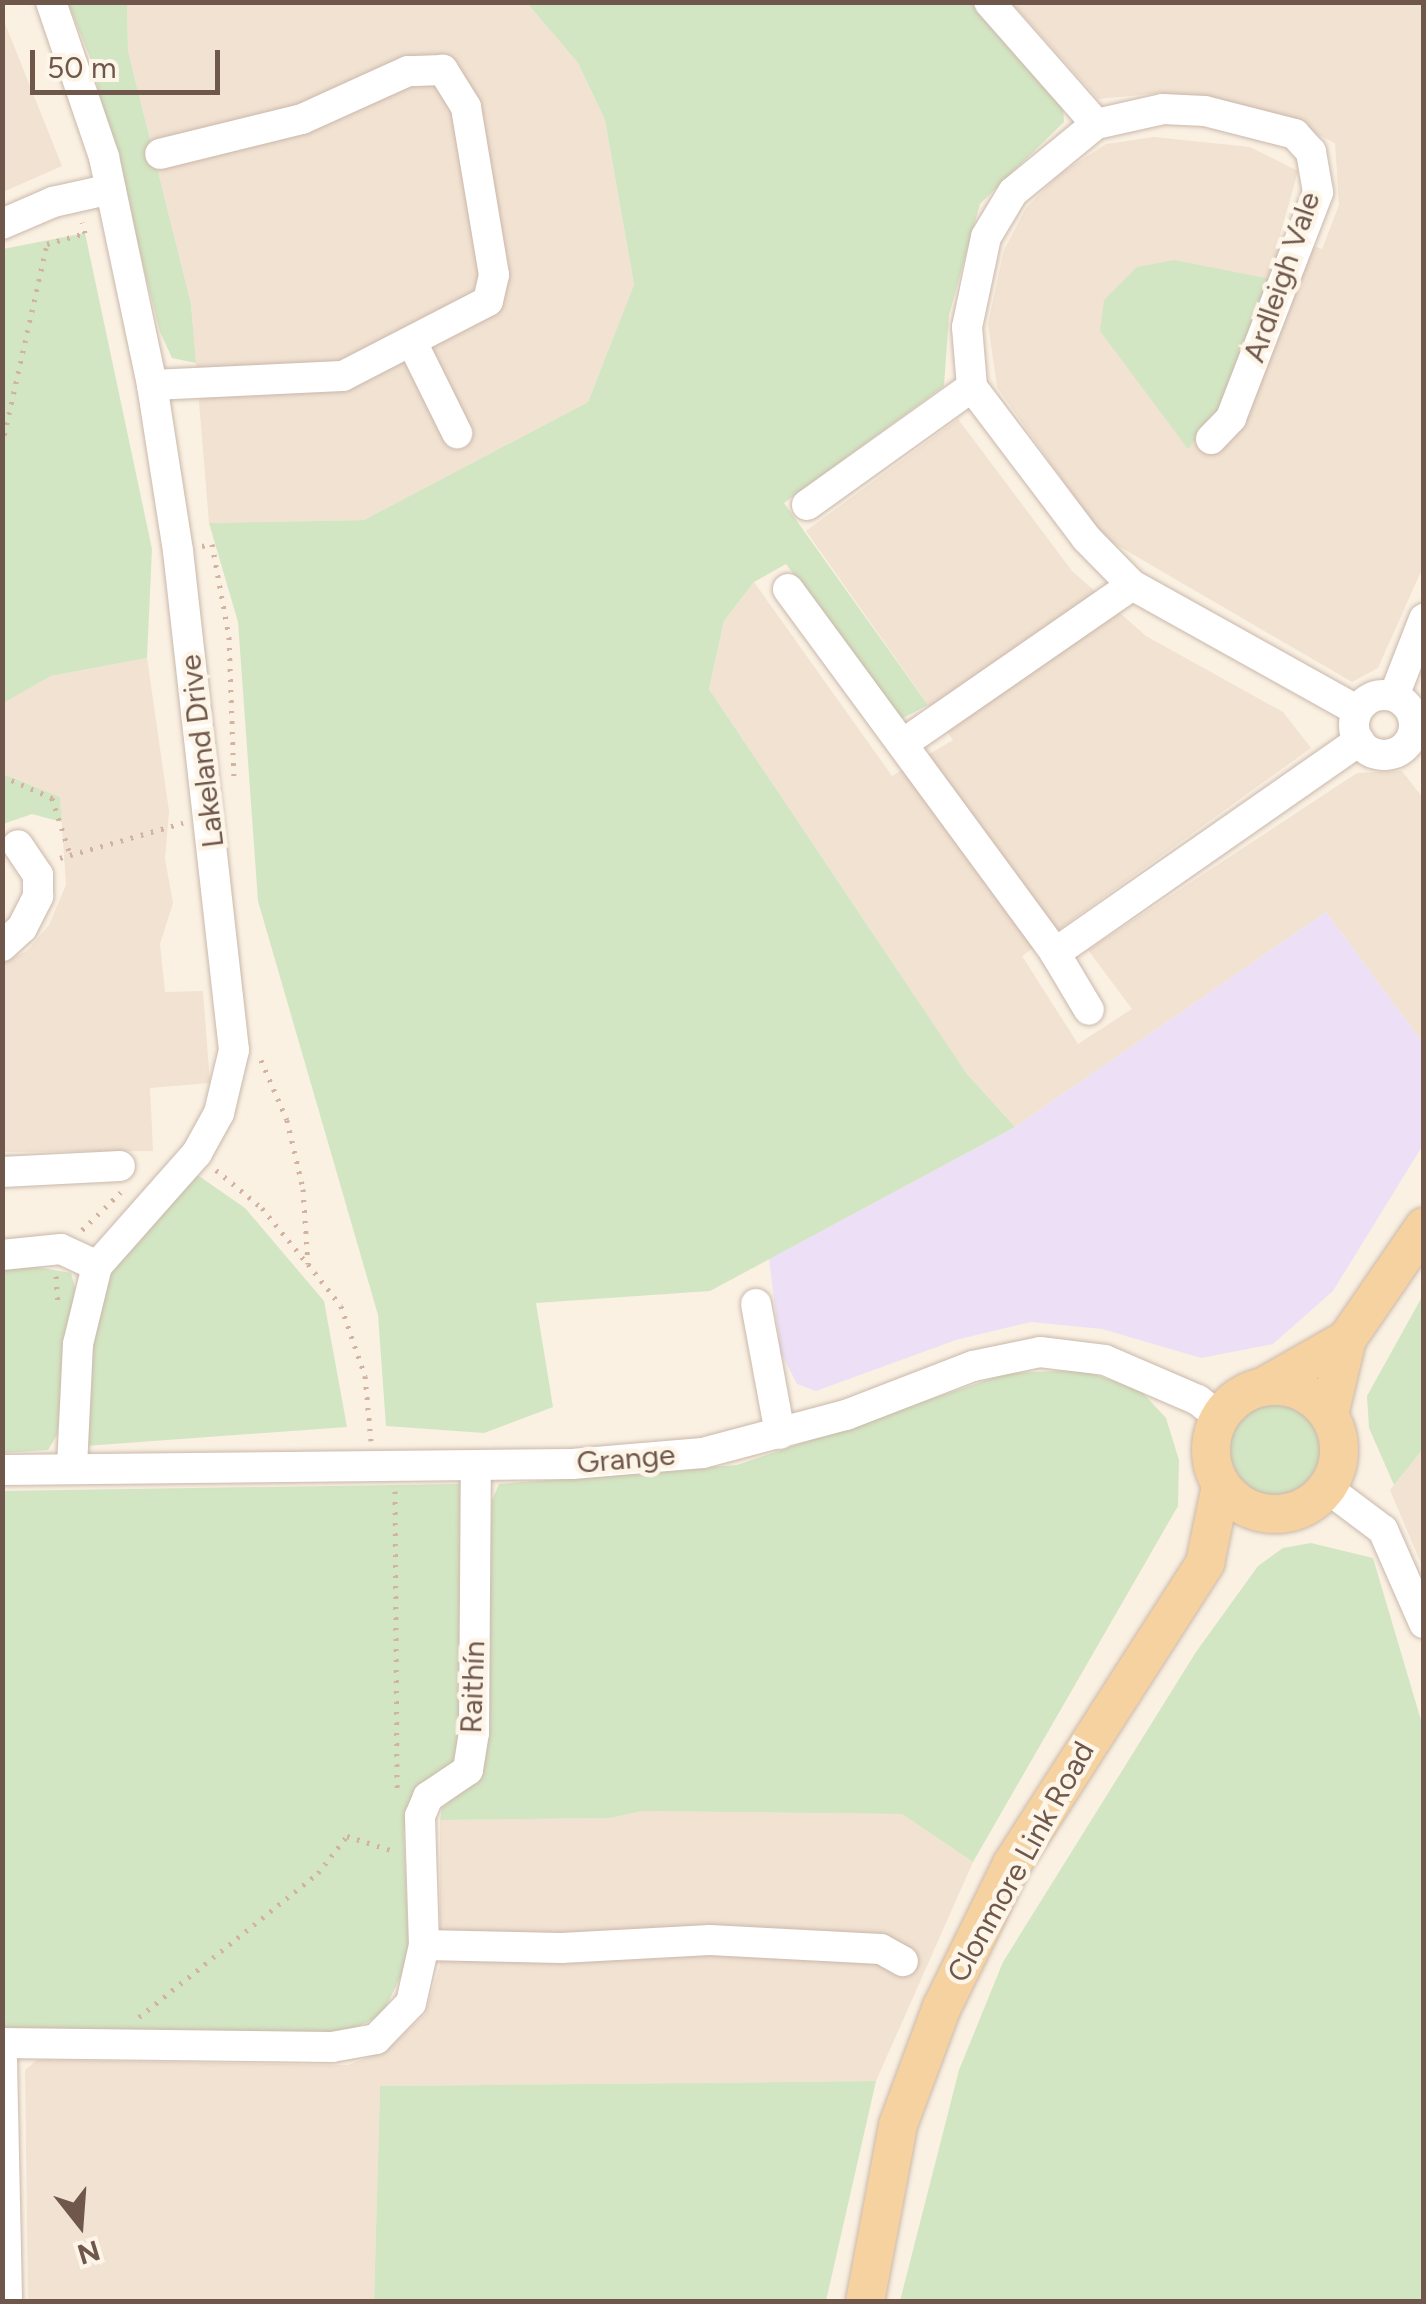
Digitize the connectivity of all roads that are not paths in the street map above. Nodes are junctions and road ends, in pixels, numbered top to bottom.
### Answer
1 (52, 2) edge
2 (989, 2) edge
3 (1096, 124) junction
4 (160, 154) dead end
5 (111, 189) junction
6 (2, 224) edge
7 (412, 342) junction
8 (152, 385) junction
9 (972, 387) junction
10 (458, 433) dead end
11 (1212, 438) dead end
12 (807, 505) dead end
13 (1132, 585) junction
14 (788, 589) dead end
15 (1424, 619) edge
16 (1394, 696) junction
17 (1357, 710) junction
18 (1358, 741) junction
19 (904, 742) junction
20 (1417, 744) edge
21 (18, 844) dead end
22 (2, 946) edge
23 (1055, 952) junction
24 (1089, 1010) dead end
25 (120, 1166) dead end
26 (2, 1172) edge
27 (1424, 1227) edge
28 (2, 1256) edge
29 (97, 1266) junction
30 (756, 1304) dead end
31 (1347, 1339) junction
32 (1263, 1387) junction
33 (1329, 1414) junction
34 (1220, 1417) junction
35 (780, 1434) junction
36 (476, 1465) junction
37 (72, 1468) junction
38 (2, 1470) edge
39 (1221, 1486) junction
40 (1327, 1488) junction
41 (1286, 1514) junction
42 (1204, 1563) junction
43 (1424, 1623) edge
44 (424, 1945) junction
45 (903, 1961) dead end
46 (2, 2044) edge
47 (2, 2060) edge
48 (7, 2301) edge
49 (21, 2302) edge
50 (865, 2302) edge

1 - 5 street, Lakeland Drive
2 - 3 street
3 - 9 street, Ardleigh Vale
3 - 11 street, Ardleigh Vale
4 - 7 street
5 - 6 street
5 - 8 street, Lakeland Drive
7 - 8 street
7 - 10 street
8 - 29 street, Lakeland Drive
9 - 12 street
9 - 13 street
13 - 17 street
13 - 19 street
14 - 19 street
15 - 16 street
16 - 17 street
16 - 20 street
17 - 18 street
18 - 20 street
18 - 23 street
19 - 23 street
21 - 22 street
23 - 24 street
25 - 26 street
27 - 31 main road
28 - 29 street
29 - 37 street, Lakeland Drive
30 - 35 street
31 - 32 main road
31 - 33 main road
32 - 33 main road
32 - 34 main road
33 - 40 main road
34 - 35 street, Grange
34 - 39 main road
35 - 36 street, Grange
36 - 37 street, Grange
36 - 44 street, Raithín
37 - 38 street, Grange
39 - 41 main road
39 - 42 main road, Clonmore Link Road
40 - 41 main road
40 - 43 street
41 - 42 main road, Clonmore Link Road
42 - 50 main road, Clonmore Link Road
44 - 45 street
44 - 46 street
47 - 48 street
48 - 49 street

